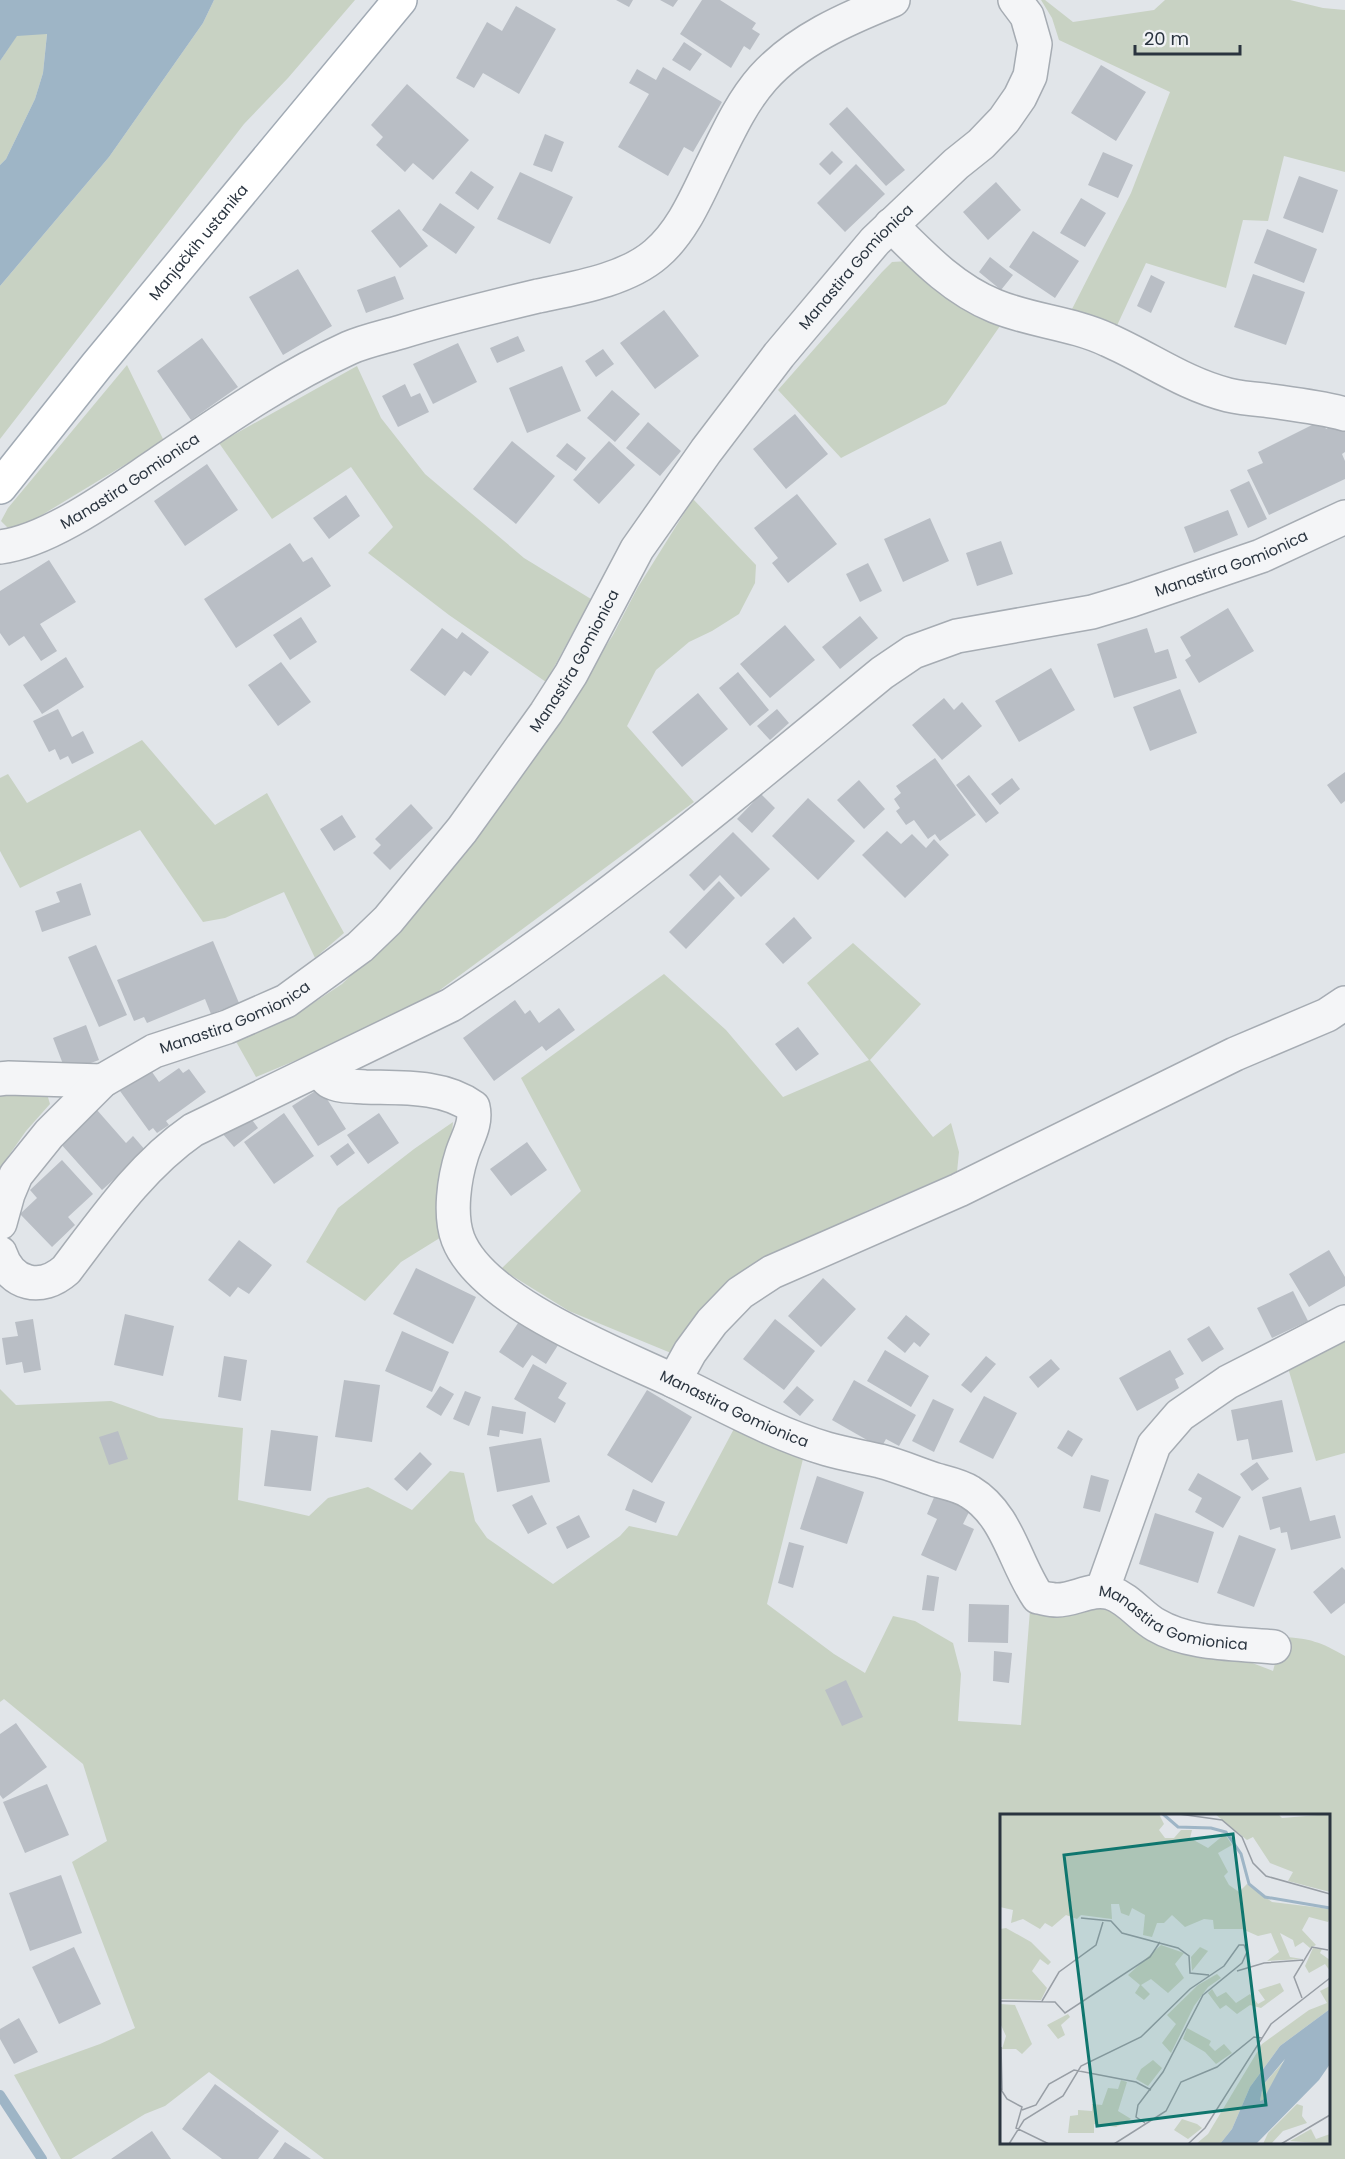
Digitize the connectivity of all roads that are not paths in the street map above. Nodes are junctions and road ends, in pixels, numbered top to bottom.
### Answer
1 (400, 0) edge
2 (892, 0) edge
3 (1015, 0) edge
4 (891, 225) junction
5 (1345, 414) edge
6 (0, 487) edge
7 (1345, 517) edge
8 (9, 549) edge
9 (1345, 1003) edge
10 (320, 1070) junction
11 (0, 1079) edge
12 (102, 1081) junction
13 (0, 1223) edge
14 (0, 1253) edge
15 (1345, 1322) edge
16 (674, 1381) junction
17 (1101, 1591) junction
18 (1274, 1647) dead end

1 - 6 main road, Manjačkih ustanika
2 - 8 street, Manastira Gomionica
3 - 4 street, Manastira Gomionica
4 - 5 street
4 - 12 street, Manastira Gomionica
7 - 10 street, Manastira Gomionica
9 - 16 street
10 - 14 street, Manastira Gomionica
10 - 16 street, Manastira Gomionica
11 - 12 street
12 - 13 street, Manastira Gomionica
15 - 17 street
16 - 17 street, Manastira Gomionica
17 - 18 street, Manastira Gomionica

